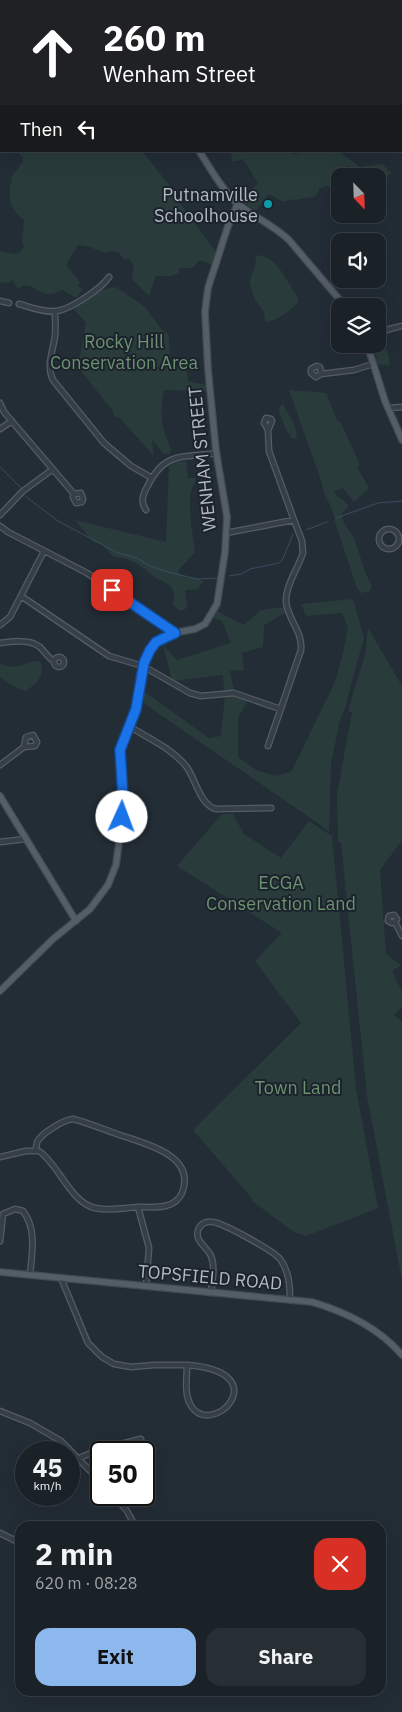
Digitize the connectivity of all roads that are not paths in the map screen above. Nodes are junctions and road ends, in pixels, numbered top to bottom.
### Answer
1 (200, 152) edge
2 (238, 203) junction
3 (109, 277) dead end
4 (338, 298) edge
5 (0, 302) edge
6 (9, 302) dead end
7 (19, 304) dead end
8 (55, 311) junction
9 (402, 326) edge
10 (386, 330) edge
11 (371, 353) edge
12 (373, 364) junction
13 (321, 374) dead end
14 (0, 403) edge
15 (402, 407) edge
16 (388, 408) junction
17 (12, 421) junction
18 (0, 430) edge
19 (268, 430) dead end
20 (402, 440) edge
21 (217, 453) junction
22 (53, 469) junction
23 (152, 478) junction
24 (74, 494) dead end
25 (146, 510) dead end
26 (0, 515) edge
27 (294, 520) junction
28 (0, 526) edge
29 (226, 533) junction
30 (401, 544) edge
31 (44, 551) junction
32 (21, 596) junction
33 (0, 625) edge
34 (175, 633) junction
35 (0, 643) edge
36 (54, 661) dead end
37 (143, 666) junction
38 (280, 709) junction
39 (129, 726) junction
40 (268, 746) dead end
41 (24, 747) dead end
42 (0, 765) edge
43 (0, 796) edge
44 (271, 808) dead end
45 (26, 839) junction
46 (0, 842) edge
47 (76, 921) junction
48 (396, 922) dead end
49 (402, 936) edge
50 (0, 991) edge
51 (35, 1150) junction
52 (0, 1157) edge
53 (138, 1208) junction
54 (0, 1241) edge
55 (0, 1272) edge
56 (30, 1275) junction
57 (61, 1278) junction
58 (146, 1286) junction
59 (211, 1293) junction
60 (290, 1300) junction
61 (402, 1355) edge
62 (187, 1365) junction
63 (0, 1411) edge
64 (141, 1439) dead end
65 (61, 1441) edge
66 (80, 1458) edge
67 (80, 1459) edge
68 (90, 1470) edge
69 (123, 1506) edge
70 (132, 1521) edge
71 (0, 1534) edge
72 (15, 1541) edge

1 - 2 main road
2 - 4 main road
2 - 21 main road, WENHAM STREET
3 - 8 street
5 - 6 street
7 - 8 street
8 - 23 street
9 - 10 street
11 - 12 main road
12 - 13 street
12 - 16 main road
14 - 17 street
15 - 16 street
16 - 20 main road
17 - 18 street
17 - 22 street
19 - 27 street
21 - 23 street
21 - 29 main road, WENHAM STREET
22 - 24 street
22 - 26 street
23 - 25 street
27 - 29 street
27 - 38 street
28 - 31 street
29 - 34 main road, WENHAM STREET
30 - 30 street
31 - 32 street
31 - 34 street
32 - 33 street
32 - 37 street
34 - 37 main road, WENHAM STREET
35 - 36 street
37 - 38 street
37 - 39 main road, WENHAM STREET
38 - 40 street
39 - 44 street
39 - 47 main road, WENHAM STREET
41 - 42 street
43 - 45 main road
45 - 46 street
45 - 47 main road
47 - 50 main road, WENHAM STREET
48 - 49 street
51 - 52 street
51 - 53 street
51 - 53 street
53 - 58 street
54 - 56 street
55 - 56 main road, TOPSFIELD ROAD
56 - 57 main road, TOPSFIELD ROAD
57 - 58 main road, TOPSFIELD ROAD
57 - 62 street
58 - 59 main road, TOPSFIELD ROAD
59 - 60 main road, TOPSFIELD ROAD
59 - 60 street
60 - 61 main road, TOPSFIELD ROAD
62 - 62 street
63 - 65 street
64 - 66 street
67 - 68 street
69 - 70 street
71 - 72 street

